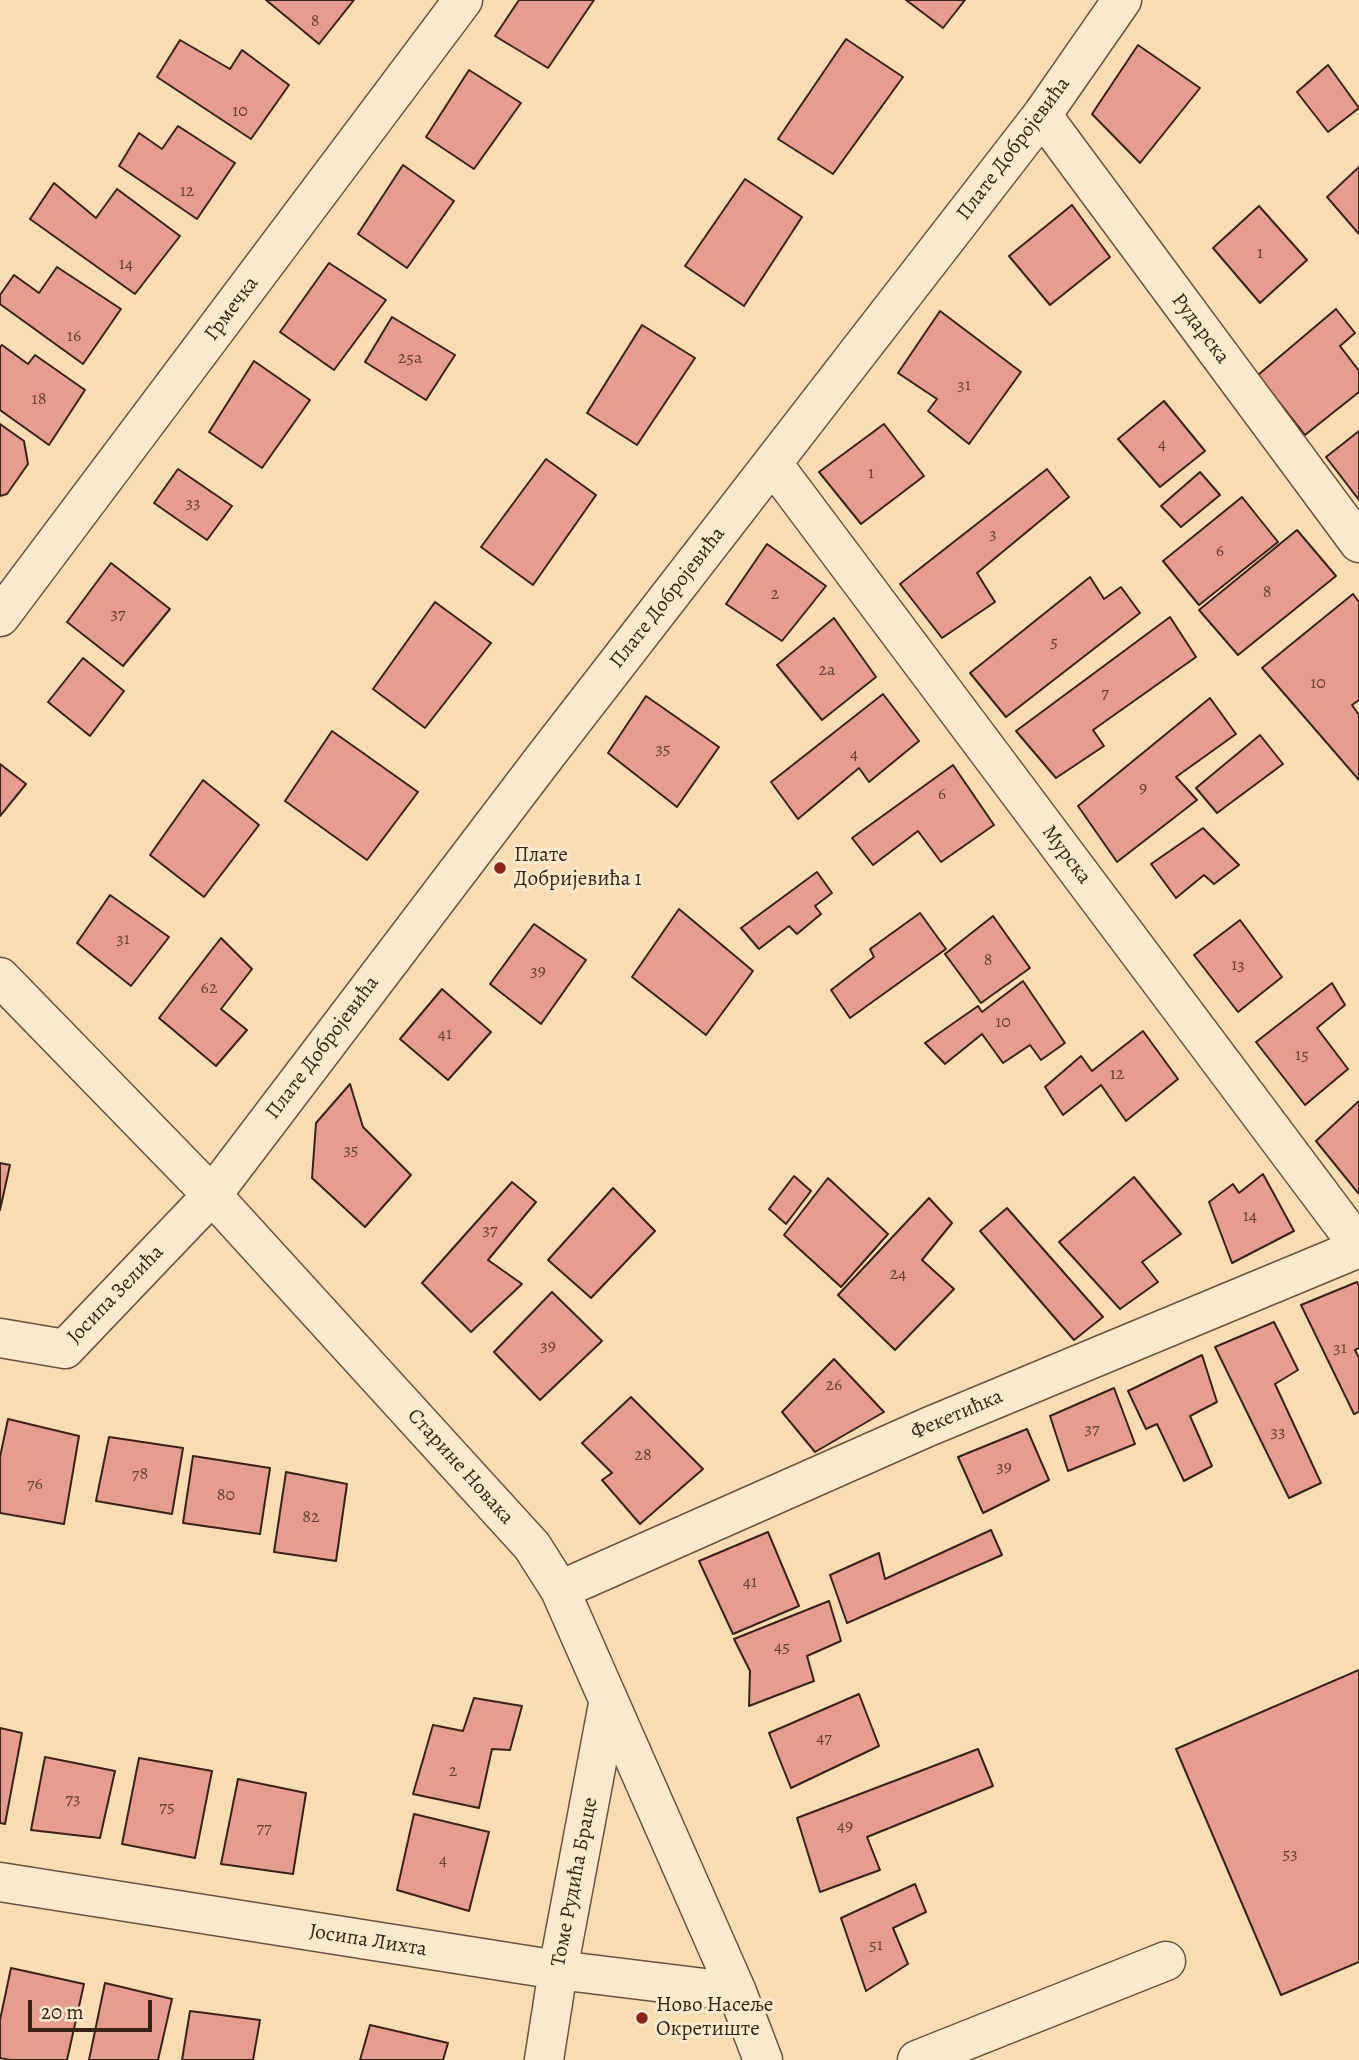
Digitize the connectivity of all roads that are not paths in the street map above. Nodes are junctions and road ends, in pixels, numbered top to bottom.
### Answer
1 (463, 0) edge
2 (1122, 0) edge
3 (1042, 115) junction
4 (773, 464) junction
5 (1359, 543) edge
6 (0, 617) edge
7 (0, 977) edge
8 (212, 1195) junction
9 (1359, 1247) edge
10 (0, 1338) edge
11 (560, 1590) junction
12 (608, 1704) junction
13 (659, 1817) junction
14 (586, 1824) junction
15 (0, 1882) edge
16 (1166, 1961) dead end
17 (558, 1970) junction
18 (737, 1992) junction
19 (544, 2060) edge
20 (763, 2060) edge
21 (917, 2060) edge

1 - 6 street, Грмечка
2 - 3 street, Плате Добројевића
3 - 4 street, Плате Добројевића
3 - 5 street, Рударска
4 - 8 street, Плате Добројевића
4 - 9 street, Мурска
7 - 8 street, Старине Новака
8 - 10 street, Јосипа Зелића
8 - 11 street, Старине Новака
9 - 11 street, Фекетићка
11 - 12 street, Старине Новака
12 - 13 street, Старине Новака
12 - 14 street, Томе Рудића Браце
13 - 14 street
13 - 18 street, Старине Новака
14 - 17 street, Томе Рудића Браце
15 - 17 street, Јосипа Лихта
16 - 21 street
17 - 18 street, Јосипа Лихта
17 - 19 street, Томе Рудића Браце
18 - 20 street, Старине Новака

